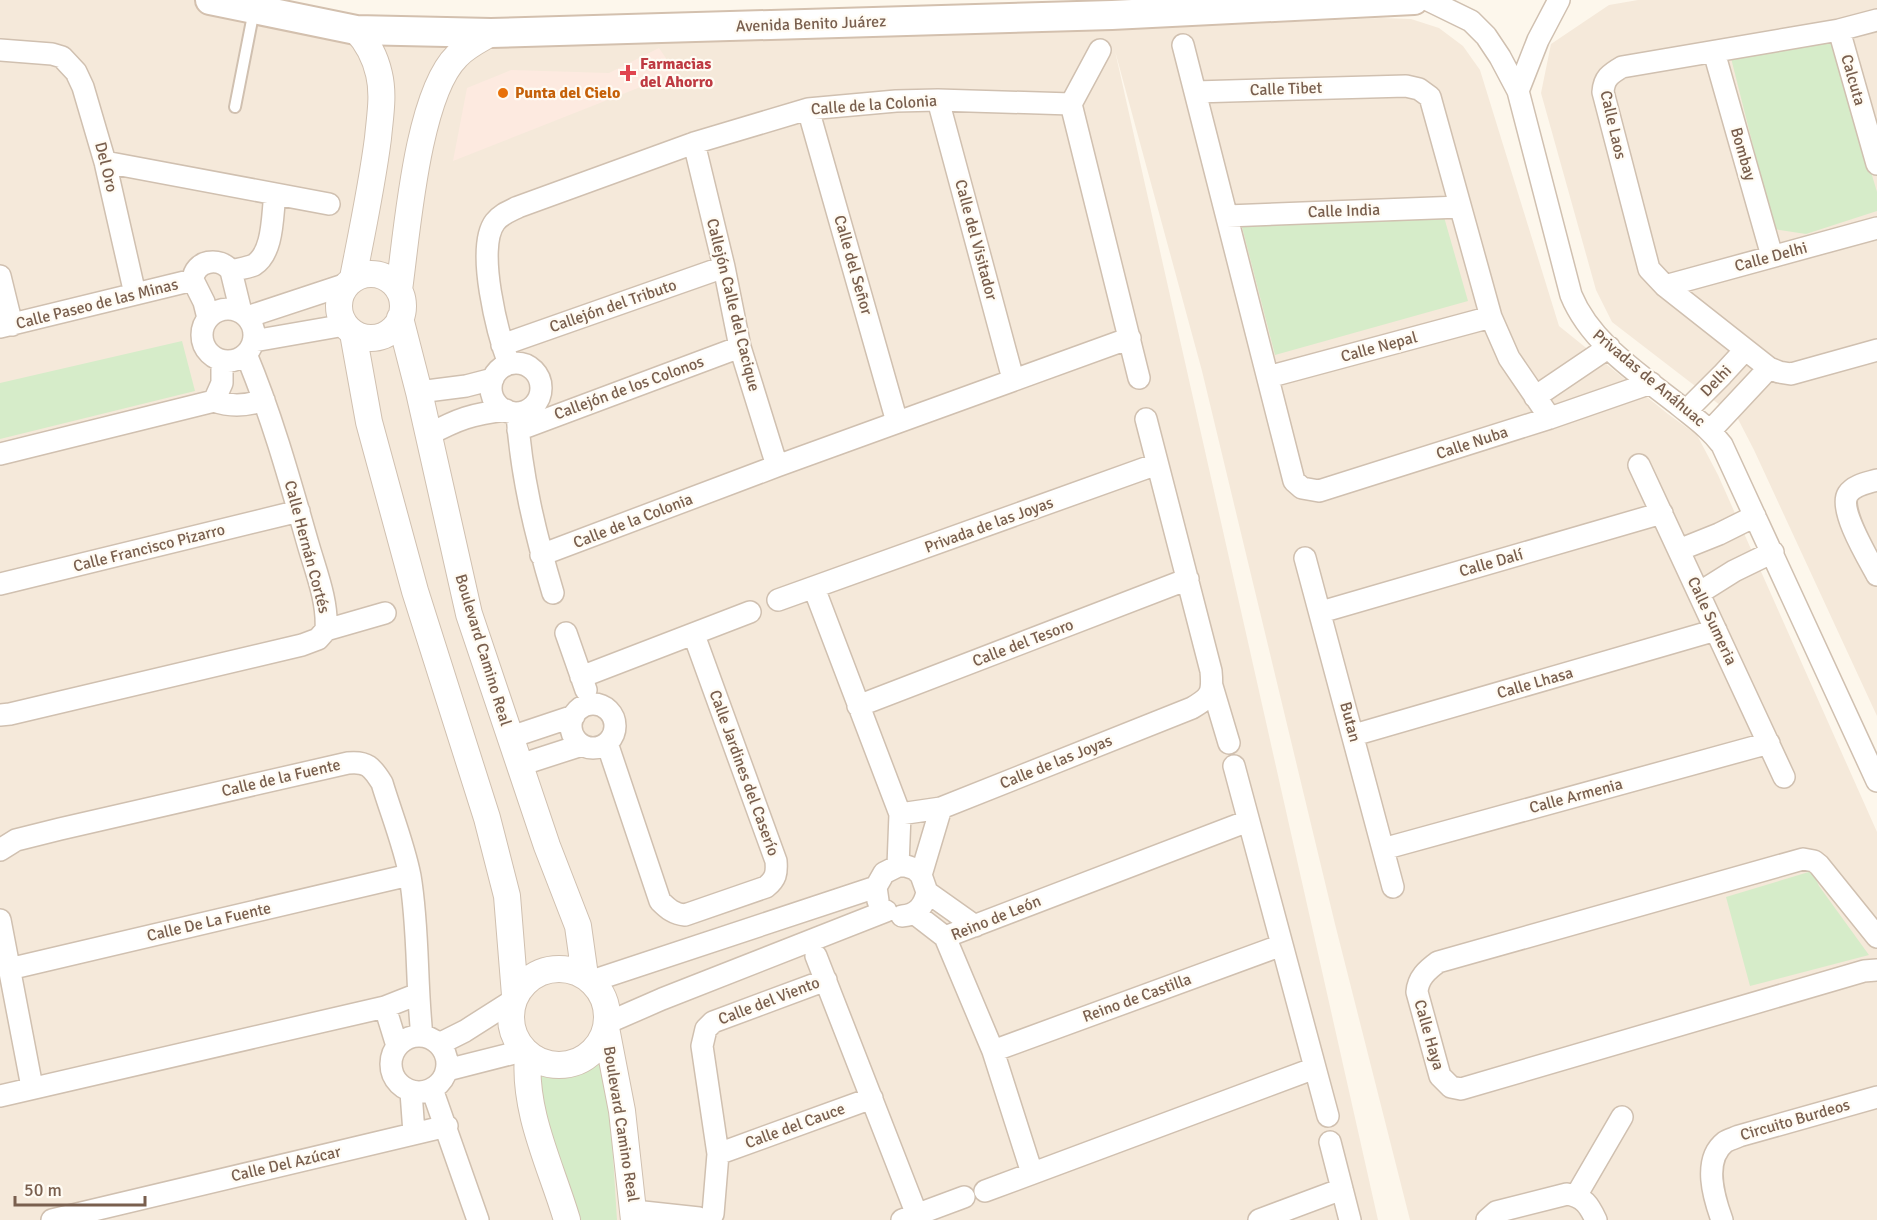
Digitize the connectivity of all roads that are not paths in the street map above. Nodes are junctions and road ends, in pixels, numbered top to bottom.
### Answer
1 (210, 0) edge
2 (1414, 0) edge
3 (1428, 0) edge
4 (1559, 0) edge
5 (302, 9) edge
6 (254, 10) junction
7 (1877, 20) edge
8 (356, 30) junction
9 (1839, 30) junction
10 (491, 33) junction
11 (1183, 45) dead end
12 (0, 50) edge
13 (1100, 50) dead end
14 (1714, 52) junction
15 (1518, 91) junction
16 (1195, 92) junction
17 (938, 100) junction
18 (1071, 104) junction
19 (234, 108) dead end
20 (808, 109) junction
21 (694, 143) junction
22 (105, 162) junction
23 (1877, 164) edge
24 (274, 194) junction
25 (329, 204) dead end
26 (1460, 207) junction
27 (1227, 216) junction
28 (1877, 228) edge
29 (1772, 256) junction
30 (724, 267) junction
31 (231, 271) junction
32 (0, 276) edge
33 (193, 280) junction
34 (350, 281) junction
35 (1665, 286) junction
36 (399, 290) junction
37 (135, 294) junction
38 (244, 315) junction
39 (1491, 317) junction
40 (208, 318) junction
41 (400, 318) junction
42 (6, 326) edge
43 (349, 329) junction
44 (1130, 338) junction
45 (740, 347) junction
46 (1609, 347) junction
47 (250, 348) junction
48 (1745, 350) junction
49 (1877, 350) edge
50 (505, 355) junction
51 (222, 361) junction
52 (1769, 368) junction
53 (1268, 377) junction
54 (1139, 378) dead end
55 (493, 379) junction
56 (1013, 379) junction
57 (1651, 383) junction
58 (419, 392) junction
59 (1535, 397) junction
60 (264, 400) junction
61 (214, 401) junction
62 (1686, 411) junction
63 (514, 418) junction
64 (1550, 418) junction
65 (1146, 419) dead end
66 (897, 422) junction
67 (1711, 430) junction
68 (428, 435) junction
69 (0, 454) edge
70 (1157, 464) junction
71 (1639, 465) dead end
72 (777, 466) junction
73 (1877, 480) edge
74 (299, 511) junction
75 (1662, 513) junction
76 (1755, 516) junction
77 (1679, 550) junction
78 (1773, 552) junction
79 (542, 555) junction
80 (1305, 558) dead end
81 (1877, 575) edge
82 (1188, 579) junction
83 (0, 584) edge
84 (814, 588) junction
85 (553, 593) dead end
86 (1699, 593) junction
87 (778, 600) dead end
88 (750, 612) dead end
89 (1321, 612) junction
90 (386, 613) dead end
91 (326, 630) junction
92 (1716, 630) junction
93 (566, 633) dead end
94 (694, 635) junction
95 (581, 677) junction
96 (1212, 686) junction
97 (592, 704) junction
98 (858, 706) junction
99 (0, 715) edge
100 (574, 716) junction
101 (1354, 735) junction
102 (511, 737) junction
103 (607, 743) junction
104 (1228, 743) dead end
105 (1769, 743) junction
106 (582, 746) junction
107 (520, 765) junction
108 (1234, 766) dead end
109 (1784, 777) dead end
110 (1877, 781) edge
111 (941, 808) junction
112 (900, 814) junction
113 (1248, 821) junction
114 (1383, 849) junction
115 (0, 850) edge
116 (898, 866) junction
117 (410, 875) junction
118 (924, 883) junction
119 (876, 887) junction
120 (1394, 887) dead end
121 (886, 911) junction
122 (914, 913) junction
123 (0, 920) edge
124 (975, 926) junction
125 (945, 937) junction
126 (1877, 937) edge
127 (1282, 945) junction
128 (816, 956) dead end
129 (9, 969) junction
130 (1877, 970) edge
131 (589, 978) junction
132 (826, 980) junction
133 (418, 994) junction
134 (514, 998) junction
135 (385, 1007) junction
136 (606, 1025) junction
137 (431, 1040) junction
138 (397, 1046) junction
139 (993, 1051) junction
140 (525, 1053) junction
141 (1315, 1068) junction
142 (447, 1070) junction
143 (32, 1088) junction
144 (432, 1089) junction
145 (411, 1092) junction
146 (0, 1096) edge
147 (1877, 1097) edge
148 (872, 1098) junction
149 (1328, 1116) dead end
150 (1622, 1117) dead end
151 (447, 1126) junction
152 (414, 1133) junction
153 (1330, 1142) dead end
154 (718, 1154) junction
155 (1032, 1173) junction
156 (1342, 1189) junction
157 (985, 1191) dead end
158 (1576, 1196) junction
159 (964, 1197) dead end
160 (634, 1215) edge
161 (909, 1217) edge
162 (710, 1218) edge
163 (53, 1220) edge
164 (478, 1220) edge
165 (567, 1220) edge
166 (1259, 1220) edge
167 (1350, 1220) edge
168 (1487, 1220) edge
169 (1596, 1220) edge
170 (1722, 1220) edge

1 - 6 main road, Avenida Benito Juárez
2 - 10 main road, Avenida Benito Juárez
3 - 15 street, Privadas de Anáhuac
4 - 15 street
5 - 6 main road, Avenida Benito Juárez
5 - 8 main road, Avenida Benito Juárez
6 - 19 lane
7 - 9 street, Calle Laos
8 - 10 main road, Avenida Benito Juárez
8 - 34 street
9 - 14 street, Calle Laos
9 - 23 street, Calcuta
10 - 36 street
11 - 16 street
12 - 22 street, Del Oro
13 - 18 street
14 - 29 street, Bombay
14 - 35 street, Calle Laos
15 - 46 street, Privadas de Anáhuac
16 - 26 street, Calle Tibet
16 - 27 street
17 - 18 street, Calle de la Colonia
17 - 20 street, Calle de la Colonia
17 - 56 street, Calle del Visitador
18 - 44 street
20 - 21 street, Calle de la Colonia
20 - 66 street, Calle del Señor
21 - 30 street, Callejón Calle del Cacique
21 - 50 street, Calle de la Colonia
22 - 24 street
22 - 37 street, Del Oro
24 - 25 street
24 - 31 street
26 - 27 street, Calle India
26 - 39 street, Calle Tibet
27 - 53 street
28 - 29 street, Calle Delhi
29 - 35 street, Calle Delhi
30 - 45 street, Callejón Calle del Cacique
30 - 50 street, Callejón del Tributo
31 - 33 street, Calle Paseo de las Minas
31 - 38 street
32 - 42 street
33 - 37 street, Calle Paseo de las Minas
33 - 40 street, Calle Paseo de las Minas
34 - 36 street
34 - 38 street
34 - 43 street
35 - 48 street, Calle Laos
36 - 41 street
37 - 42 street, Calle Paseo de las Minas
38 - 40 street
38 - 47 street
39 - 53 street, Calle Nepal
39 - 59 street, Calle Tibet
40 - 51 street
41 - 43 street
41 - 58 street, Boulevard Camino Real
43 - 47 street
43 - 134 street
44 - 54 street
44 - 56 street, Calle de la Colonia
45 - 63 street, Callejón de los Colonos
45 - 72 street, Callejón Calle del Cacique
46 - 57 street, Privadas de Anáhuac
46 - 59 street
47 - 51 street
47 - 60 street, Calle Hernán Cortés
48 - 52 street, Calle Laos
48 - 62 street, Delhi
49 - 52 street, Calle Laos
50 - 55 street
50 - 63 street
51 - 61 street
52 - 67 street, Delhi
53 - 64 street, Calle Nuba
55 - 58 street
55 - 63 street
56 - 66 street, Calle de la Colonia
57 - 62 street, Privadas de Anáhuac
57 - 64 street, Calle Nuba
58 - 68 street, Boulevard Camino Real
59 - 64 street, Calle Tibet
60 - 61 street
60 - 74 street, Calle Hernán Cortés
61 - 69 street
62 - 67 street, Privadas de Anáhuac
63 - 68 street, Callejón de los Colonos
63 - 79 street
65 - 70 street
66 - 72 street, Calle de la Colonia
67 - 76 street, Privadas de Anáhuac
68 - 102 street, Boulevard Camino Real
70 - 82 street
70 - 84 street, Privada de las Joyas
71 - 75 street, Calle Sumeria
72 - 79 street, Calle de la Colonia
73 - 81 street
74 - 83 street, Calle Francisco Pizarro
74 - 91 street, Calle Hernán Cortés
75 - 77 street, Calle Sumeria
75 - 89 street, Calle Dalí
76 - 77 street
76 - 78 street, Privadas de Anáhuac
77 - 86 street, Calle Sumeria
78 - 86 street
78 - 110 street, Privadas de Anáhuac
79 - 85 street
80 - 89 street, Butan
82 - 96 street
82 - 98 street, Calle del Tesoro
84 - 87 street, Privada de las Joyas
84 - 98 street
86 - 92 street, Calle Sumeria
88 - 94 street
89 - 101 street, Butan
90 - 91 street
91 - 99 street, Calle Hernán Cortés
92 - 101 street, Calle Lhasa
92 - 105 street, Calle Sumeria
93 - 95 street
94 - 95 street
94 - 103 street, Calle Jardines del Caserío
95 - 97 street
96 - 104 street
96 - 111 street, Calle de las Joyas
97 - 100 street
97 - 103 street
98 - 112 street
100 - 102 street
100 - 106 street
101 - 114 street, Butan
102 - 107 street, Boulevard Camino Real
103 - 106 street
105 - 109 street, Calle Sumeria
105 - 114 street, Calle Armenia
106 - 107 street
107 - 131 street, Boulevard Camino Real
108 - 113 street
111 - 112 street, Calle de las Joyas
111 - 118 street
112 - 116 street
113 - 124 street, Reino de León
113 - 127 street
114 - 120 street, Butan
115 - 117 street, Calle de la Fuente
116 - 118 street
116 - 119 street
117 - 129 street, Calle De La Fuente
117 - 133 street, Calle de la Fuente
118 - 122 street
118 - 124 street
119 - 121 street
119 - 131 street
121 - 122 street
121 - 136 street
122 - 125 street
123 - 129 street
124 - 125 street, Reino de León
125 - 139 street, Reino de León
126 - 130 street, Calle Haya
127 - 139 street, Reino de Castilla
127 - 141 street
128 - 132 street
129 - 143 street
131 - 134 street
131 - 136 street
132 - 148 street, Calle del Viento
132 - 154 street, Calle del Viento
133 - 135 street
133 - 137 street
134 - 137 street
134 - 140 street
135 - 138 street
135 - 143 street
136 - 140 street
136 - 160 street, Boulevard Camino Real
137 - 138 street
137 - 142 street
138 - 145 street
139 - 155 street, Reino de León
140 - 142 street
140 - 165 street
141 - 149 street
141 - 155 street
142 - 144 street
143 - 146 street
144 - 145 street
144 - 151 street
145 - 152 street
147 - 170 street, Circuito Burdeos
148 - 154 street, Calle del Cauce
148 - 161 street, Calle del Viento
150 - 158 street
151 - 152 street, Calle Del Azúcar
151 - 164 street
152 - 163 street, Calle Del Azúcar
153 - 156 street
154 - 162 street, Calle del Viento
155 - 157 street
156 - 166 street
156 - 167 street
158 - 168 street
158 - 169 street
159 - 161 street
160 - 162 street, Calle del Viento

